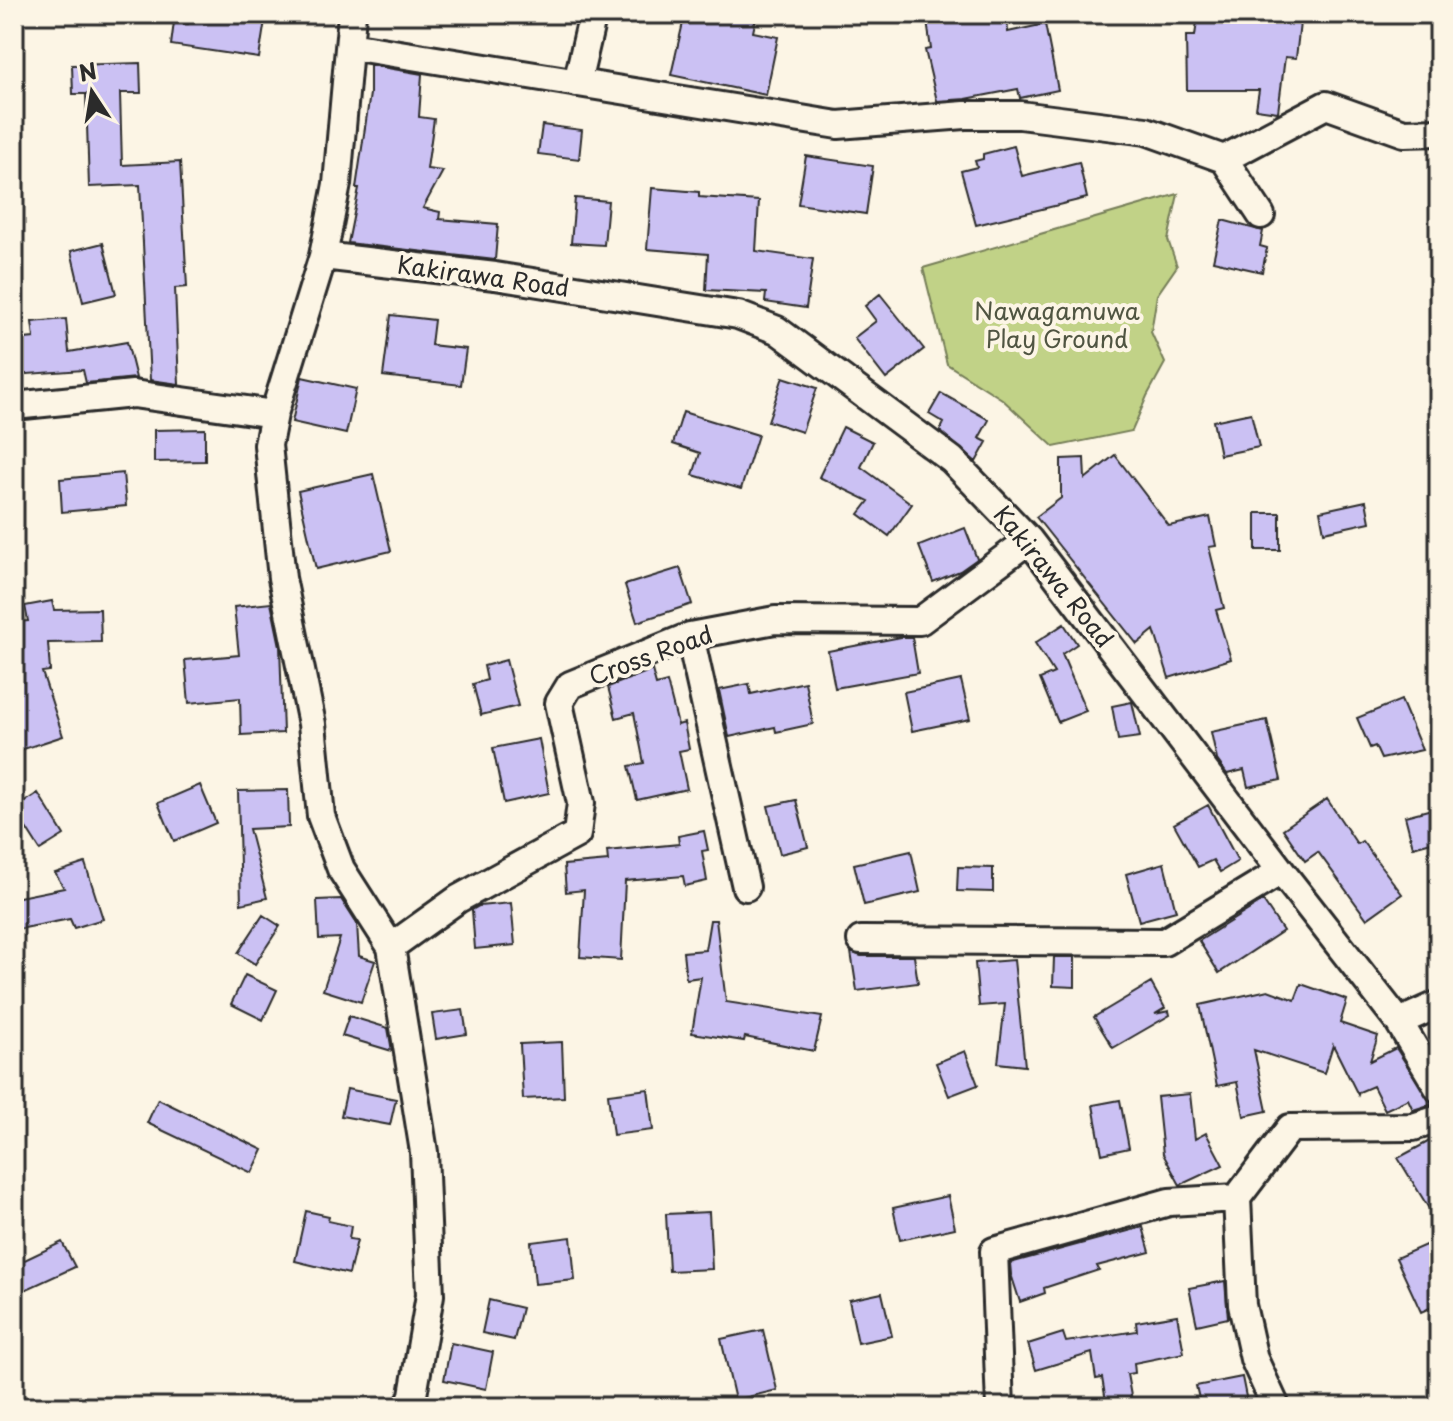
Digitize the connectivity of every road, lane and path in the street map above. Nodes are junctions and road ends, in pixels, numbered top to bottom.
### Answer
1 (352, 14) edge
2 (593, 14) edge
3 (350, 46) junction
4 (577, 83) junction
5 (1439, 132) edge
6 (1224, 159) junction
7 (1261, 215) dead end
8 (323, 256) junction
9 (14, 406) edge
10 (274, 414) junction
11 (1029, 540) junction
12 (690, 636) junction
13 (1281, 871) junction
14 (746, 887) dead end
15 (861, 940) dead end
16 (391, 947) junction
17 (1439, 1004) edge
18 (1399, 1022) junction
19 (1439, 1089) edge
20 (1439, 1119) edge
21 (1237, 1198) junction
22 (408, 1407) edge
23 (1000, 1407) edge
24 (1276, 1407) edge

1 - 3 street
2 - 4 street
3 - 4 street
3 - 8 street
4 - 6 street
5 - 6 street
6 - 7 street
8 - 10 street
8 - 11 street, Kakirawa Road
9 - 10 street
10 - 16 street
11 - 12 street, Cross Road
11 - 13 street, Kakirawa Road
12 - 14 street
12 - 16 street, Cross Road
13 - 15 street
13 - 18 street, Kakirawa Road
16 - 22 street
17 - 18 street
18 - 19 street, Kakirawa Road
20 - 21 street
21 - 23 street
21 - 24 street

